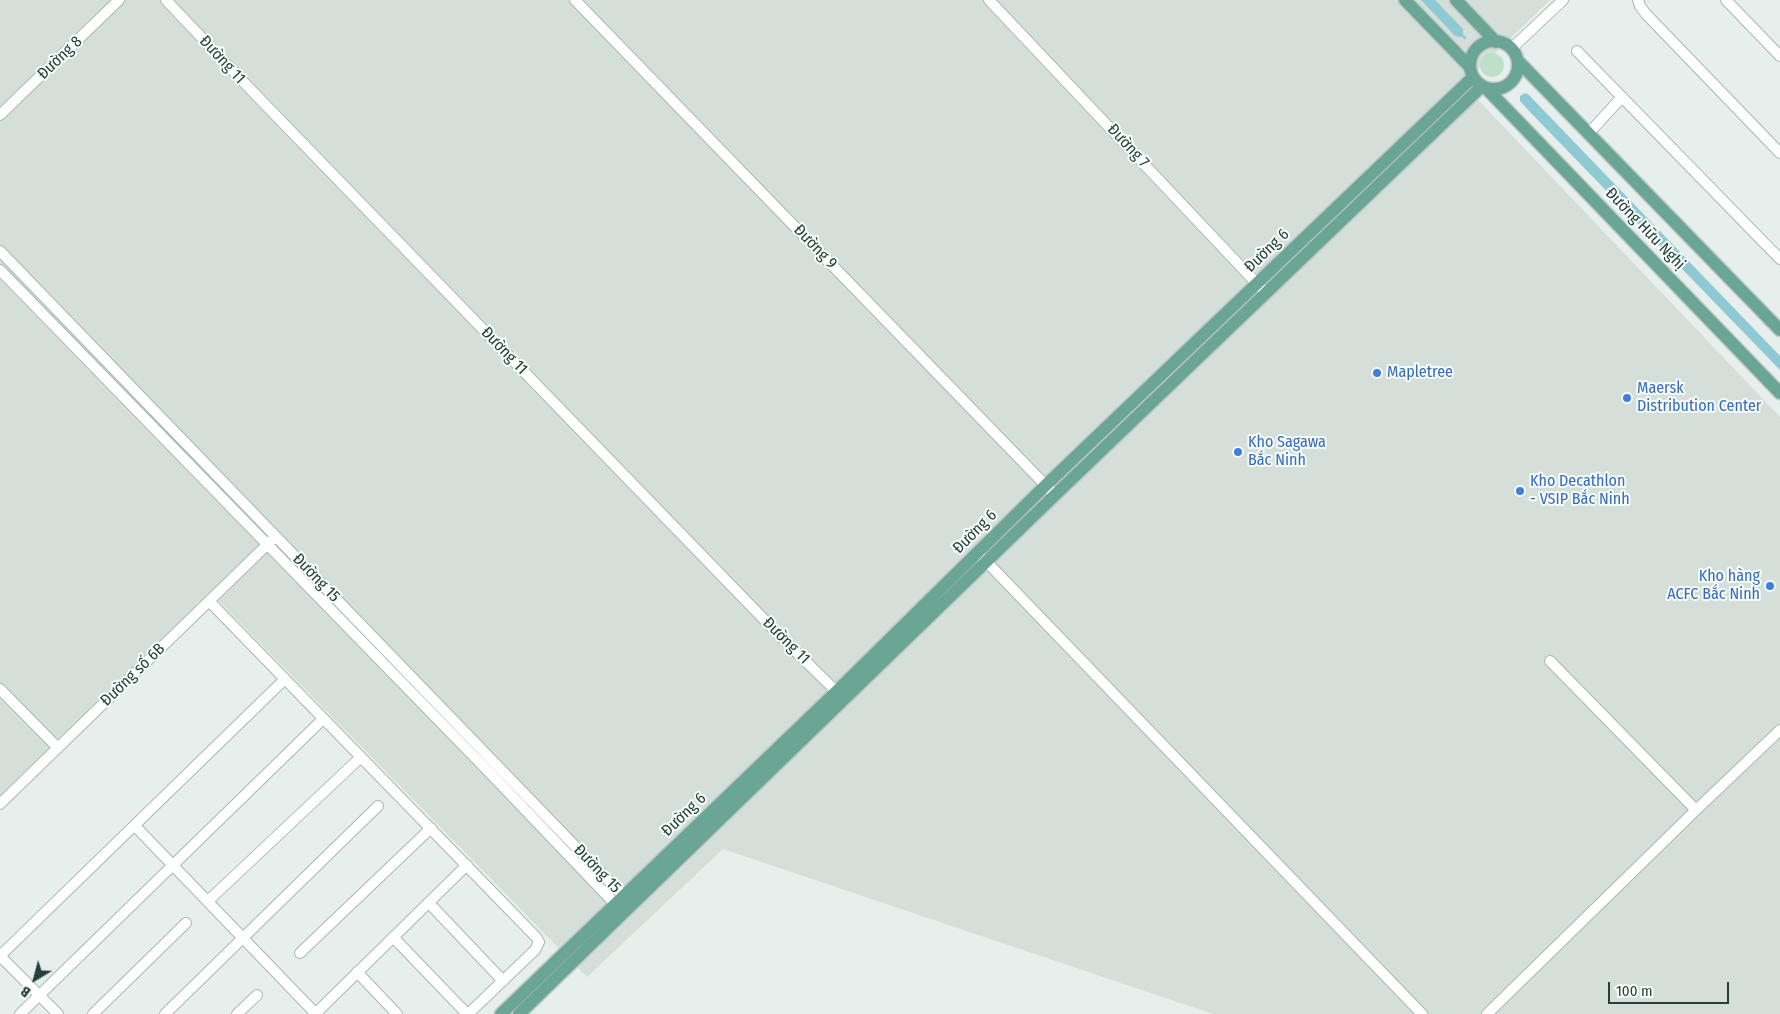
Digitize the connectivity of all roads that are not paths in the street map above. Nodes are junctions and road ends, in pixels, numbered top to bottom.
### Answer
1 (119, 0) edge
2 (166, 0) edge
3 (575, 0) edge
4 (989, 0) edge
5 (1405, 0) edge
6 (1456, 0) edge
7 (1562, 0) edge
8 (1638, 0) edge
9 (1726, 0) edge
10 (1496, 42) junction
11 (1511, 49) junction
12 (1577, 51) dead end
13 (1780, 56) edge
14 (1518, 61) junction
15 (1478, 79) junction
16 (1622, 97) junction
17 (0, 115) edge
18 (1589, 133) junction
19 (1780, 153) edge
20 (0, 251) edge
21 (1780, 259) edge
22 (0, 270) edge
23 (1261, 288) junction
24 (1780, 330) edge
25 (1780, 393) edge
26 (1045, 486) junction
27 (1055, 495) junction
28 (276, 536) junction
29 (267, 546) junction
30 (978, 552) junction
31 (987, 561) junction
32 (209, 601) junction
33 (1550, 661) dead end
34 (285, 679) junction
35 (0, 689) edge
36 (841, 695) junction
37 (323, 719) junction
38 (1780, 730) edge
39 (58, 748) junction
40 (361, 757) junction
41 (502, 778) junction
42 (0, 804) edge
43 (378, 806) dead end
44 (1696, 810) junction
45 (134, 826) junction
46 (431, 828) junction
47 (173, 865) junction
48 (467, 865) junction
49 (208, 901) junction
50 (429, 903) junction
51 (623, 904) junction
52 (186, 923) dead end
53 (393, 937) junction
54 (243, 938) junction
55 (300, 953) dead end
56 (357, 972) junction
57 (503, 981) junction
58 (39, 995) junction
59 (257, 995) dead end
60 (20, 1014) edge
61 (58, 1014) edge
62 (93, 1014) edge
63 (165, 1014) edge
64 (238, 1014) edge
65 (316, 1014) edge
66 (397, 1014) edge
67 (468, 1014) edge
68 (502, 1014) edge
69 (519, 1014) edge
70 (1422, 1014) edge
71 (1487, 1014) edge

1 - 17 street, Đường 8
2 - 36 street, Đường 11
3 - 26 street, Đường 9
4 - 23 street, Đường 7
5 - 15 main road, Đường Hữu Nghị
6 - 10 main road
7 - 11 street
8 - 19 street
9 - 13 street
10 - 11 main road
10 - 15 main road
11 - 14 main road
12 - 16 street
14 - 15 main road
14 - 18 main road, Đường Hữu Nghị
15 - 23 main road, Đường 6
15 - 25 main road, Đường Hữu Nghị
16 - 18 street
16 - 21 street
18 - 24 main road, Đường Hữu Nghị
20 - 28 street, Đường 15
22 - 29 street, Đường 15
23 - 26 main road, Đường 6
23 - 27 main road, Đường 6
26 - 27 street, Đường 9
26 - 30 main road, Đường 6
27 - 31 main road, Đường 6
28 - 29 street, Đường số 6B
28 - 41 street, Đường 15
29 - 32 street, Đường số 6B
29 - 41 street, Đường 15
30 - 31 street
30 - 36 main road, Đường 6
31 - 36 main road, Đường 6
31 - 70 street
32 - 34 street
32 - 39 street, Đường số 6B
33 - 44 street
34 - 37 street
34 - 45 street
35 - 39 street
36 - 51 main road, Đường 6
37 - 40 street
37 - 47 street
38 - 44 street
39 - 42 street, Đường số 6B
40 - 46 street
40 - 49 street
41 - 51 street, Đường 15
43 - 54 street
44 - 71 street
45 - 47 street
45 - 58 street
46 - 48 street
46 - 55 street
47 - 49 street
47 - 58 street
48 - 50 street
48 - 57 street
49 - 54 street
50 - 53 street
50 - 57 street
51 - 68 main road, Đường 6
51 - 69 main road, Đường 6
52 - 62 street
53 - 56 street
53 - 67 street
54 - 63 street
54 - 65 street
56 - 65 street
56 - 66 street
57 - 67 street
58 - 60 street
58 - 61 street
59 - 64 street

